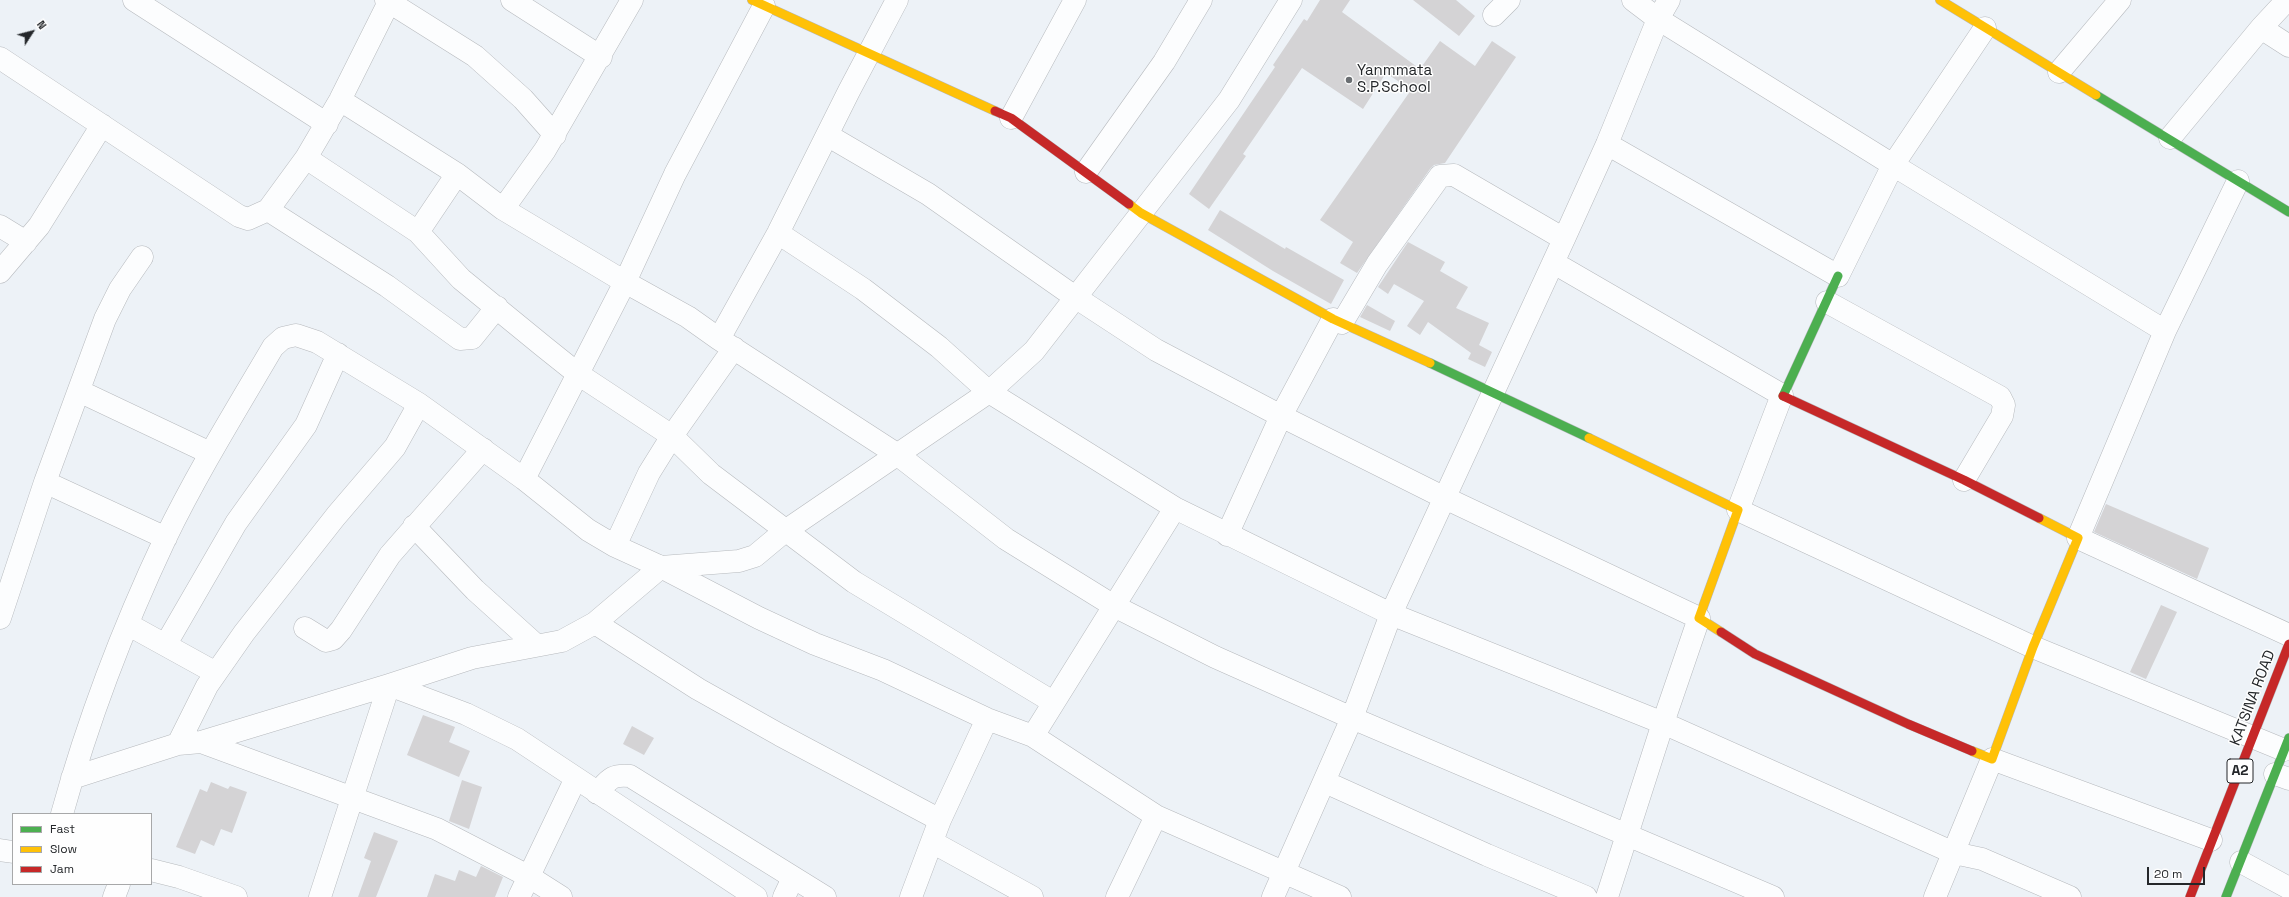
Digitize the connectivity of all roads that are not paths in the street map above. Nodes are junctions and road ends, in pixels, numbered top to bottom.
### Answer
1 (134, 0) edge
2 (512, 0) edge
3 (632, 0) edge
4 (897, 0) edge
5 (1076, 0) edge
6 (1201, 0) edge
7 (1291, 0) edge
8 (1509, 0) edge
9 (1633, 0) edge
10 (1669, 0) edge
11 (2120, 0) edge
12 (2287, 0) edge
13 (388, 1) edge
14 (1950, 2) edge
15 (758, 3) edge
16 (1494, 16) dead end
17 (1658, 19) junction
18 (1985, 28) junction
19 (2261, 28) junction
20 (2289, 46) edge
21 (869, 52) junction
22 (600, 57) junction
23 (0, 58) edge
24 (2059, 72) junction
25 (340, 100) junction
26 (1011, 118) junction
27 (102, 124) junction
28 (327, 124) junction
29 (555, 134) junction
30 (827, 135) junction
31 (2170, 138) junction
32 (1607, 144) junction
33 (306, 158) junction
34 (1893, 165) junction
35 (1086, 172) junction
36 (457, 174) junction
37 (2238, 181) junction
38 (504, 209) junction
39 (268, 210) junction
40 (2289, 212) edge
41 (1141, 213) junction
42 (0, 226) edge
43 (418, 232) junction
44 (778, 233) junction
45 (1564, 239) junction
46 (26, 242) junction
47 (142, 257) dead end
48 (1554, 263) junction
49 (0, 272) edge
50 (1838, 276) junction
51 (624, 282) junction
52 (1075, 297) junction
53 (1827, 302) junction
54 (497, 307) junction
55 (1338, 321) junction
56 (2165, 331) junction
57 (726, 343) junction
58 (338, 354) junction
59 (578, 374) junction
60 (79, 391) junction
61 (989, 392) junction
62 (1494, 392) junction
63 (1782, 395) junction
64 (419, 404) junction
65 (1281, 416) junction
66 (672, 436) junction
67 (483, 449) junction
68 (210, 453) junction
69 (898, 455) junction
70 (524, 479) junction
71 (1964, 480) junction
72 (45, 482) junction
73 (1446, 498) junction
74 (1174, 508) junction
75 (1738, 510) junction
76 (414, 526) junction
77 (785, 531) junction
78 (1227, 535) junction
79 (166, 538) junction
80 (2078, 538) junction
81 (615, 546) junction
82 (661, 567) junction
83 (1114, 606) junction
84 (1391, 614) junction
85 (0, 618) edge
86 (1699, 618) junction
87 (595, 624) junction
88 (129, 625) junction
89 (305, 628) dead end
90 (2289, 635) edge
91 (166, 644) junction
92 (2289, 644) edge
93 (536, 646) junction
94 (2033, 647) junction
95 (216, 673) junction
96 (389, 685) junction
97 (1054, 702) junction
98 (1352, 718) junction
99 (987, 719) junction
100 (1662, 723) junction
101 (1033, 736) junction
102 (2253, 738) junction
103 (202, 742) junction
104 (178, 744) junction
105 (2287, 744) edge
106 (1992, 759) junction
107 (2282, 776) edge
108 (72, 778) junction
109 (576, 778) junction
110 (1325, 782) junction
111 (597, 793) junction
112 (353, 798) junction
113 (62, 813) edge
114 (1156, 816) junction
115 (940, 820) junction
116 (1627, 837) junction
117 (2211, 840) junction
118 (932, 842) junction
119 (0, 850) edge
120 (12, 852) edge
121 (1954, 853) junction
122 (2241, 862) junction
123 (152, 870) edge
124 (1284, 872) junction
125 (528, 876) junction
126 (793, 878) junction
127 (119, 885) edge
128 (2289, 888) edge
129 (1612, 896) edge
130 (114, 897) edge
131 (236, 897) edge
132 (320, 897) edge
133 (520, 897) edge
134 (561, 897) edge
135 (756, 897) edge
136 (784, 897) edge
137 (825, 897) edge
138 (911, 897) edge
139 (1032, 897) edge
140 (1116, 897) edge
141 (1273, 897) edge
142 (1340, 897) edge
143 (1586, 897) edge
144 (1773, 897) edge
145 (1934, 897) edge
146 (2070, 897) edge
147 (2190, 897) edge
148 (2226, 897) edge

1 - 28 street
2 - 22 street
3 - 22 street
4 - 21 street
5 - 26 street
6 - 35 street
7 - 41 street
8 - 16 street
9 - 17 street
10 - 17 street
11 - 24 street
12 - 19 street
13 - 25 street
13 - 29 street
14 - 18 main road
15 - 21 main road
15 - 51 street
17 - 32 street
17 - 34 street
18 - 24 main road
18 - 34 street
19 - 20 street
19 - 31 street
21 - 26 main road
21 - 30 street
22 - 29 street
23 - 27 street
24 - 31 main road
25 - 28 street
25 - 36 street
26 - 35 main road
27 - 39 street
27 - 46 street
28 - 33 street
29 - 38 street
30 - 44 street
30 - 52 street
31 - 37 main road
32 - 45 street
32 - 50 street
33 - 39 street
33 - 43 street
34 - 50 street
34 - 56 street
35 - 41 main road
36 - 38 street
36 - 43 street
37 - 40 main road
37 - 56 street
38 - 51 street
39 - 54 street
41 - 52 street
41 - 55 main road
42 - 46 street
43 - 54 street
44 - 57 street
44 - 61 street
45 - 48 street
45 - 55 street
46 - 49 street
47 - 60 street
48 - 62 street
48 - 63 street
50 - 53 main road
51 - 57 street
51 - 59 street
52 - 61 street
52 - 65 street
53 - 63 main road
53 - 71 street
54 - 59 street
55 - 62 main road
55 - 65 street
56 - 80 street
57 - 66 street
57 - 69 street
58 - 64 street
58 - 68 street
58 - 91 street
59 - 66 street
59 - 70 street
60 - 68 street
60 - 72 street
61 - 69 street
61 - 74 street
62 - 73 street
62 - 75 main road
63 - 71 main road
63 - 75 street
64 - 67 street
64 - 95 street
65 - 73 street
65 - 78 street
66 - 77 street
66 - 81 street
67 - 70 street
67 - 76 street
68 - 79 street
69 - 77 street
69 - 83 street
70 - 81 street
71 - 80 main road
72 - 79 street
72 - 85 street
73 - 84 street
73 - 86 street
74 - 78 street
74 - 83 street
75 - 86 main road
75 - 94 street
76 - 89 street
76 - 93 street
77 - 82 street
77 - 97 street
78 - 84 street
79 - 88 street
80 - 90 street
80 - 94 main road
81 - 82 street
82 - 87 street
82 - 99 street
83 - 97 street
83 - 98 street
84 - 98 street
84 - 100 street
86 - 100 street
86 - 106 main road
87 - 93 street
87 - 115 street
88 - 91 street
88 - 108 street
91 - 95 street
92 - 102 main road, KATSINA ROAD / A2
93 - 96 street
94 - 102 street
94 - 106 main road
95 - 104 street
96 - 103 street
96 - 109 street
96 - 112 street
97 - 101 street
98 - 110 street
98 - 116 street
99 - 101 street
99 - 115 street
100 - 116 street
100 - 121 street
101 - 114 street
102 - 105 street
102 - 117 main road, KATSINA ROAD / A2
103 - 104 street
103 - 112 street
104 - 108 street
105 - 107 main road, A2
106 - 117 street
106 - 121 street
107 - 122 main road, A2
108 - 113 street
109 - 111 street
109 - 125 street
110 - 124 street
110 - 143 street
111 - 126 street
111 - 135 street
112 - 125 street
112 - 132 street
114 - 124 street
114 - 140 street
115 - 118 street
116 - 129 street
116 - 144 street
117 - 147 main road, KATSINA ROAD / A2
118 - 138 street
118 - 139 street
119 - 120 street
121 - 145 street
121 - 146 street
122 - 128 street
122 - 148 main road, A2
123 - 131 street
124 - 141 street
124 - 142 street
125 - 133 street
125 - 134 street
126 - 136 street
126 - 137 street
127 - 130 street

